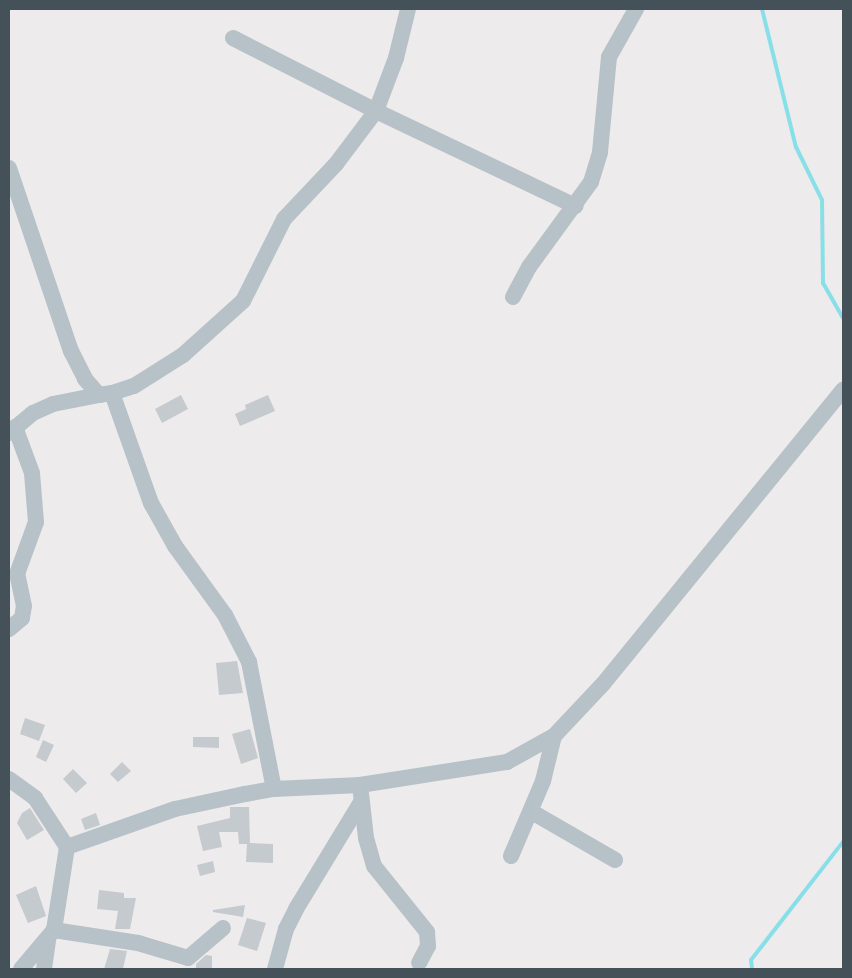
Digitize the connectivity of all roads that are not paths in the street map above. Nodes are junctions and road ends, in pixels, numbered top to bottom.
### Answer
1 (407, 9) edge
2 (636, 9) edge
3 (233, 38) dead end
4 (376, 111) junction
5 (9, 168) edge
6 (575, 206) junction
7 (513, 297) dead end
8 (843, 390) edge
9 (105, 394) junction
10 (12, 430) edge
11 (9, 630) edge
12 (554, 736) junction
13 (9, 780) edge
14 (274, 789) junction
15 (361, 794) junction
16 (532, 812) junction
17 (67, 847) junction
18 (511, 856) dead end
19 (615, 860) dead end
20 (223, 928) dead end
21 (51, 935) junction
22 (419, 963) dead end
23 (21, 969) edge
24 (44, 969) edge
25 (275, 969) edge

1 - 4 street
2 - 6 street
3 - 4 street
4 - 6 street
4 - 9 street
5 - 9 street
6 - 7 street
8 - 12 street
9 - 10 street
9 - 14 street
10 - 11 street
12 - 15 street
12 - 16 street
13 - 17 street
14 - 15 street
14 - 17 street
15 - 22 street
15 - 25 street
16 - 18 street
16 - 19 street
17 - 21 street
20 - 21 street
21 - 23 street
21 - 24 street

